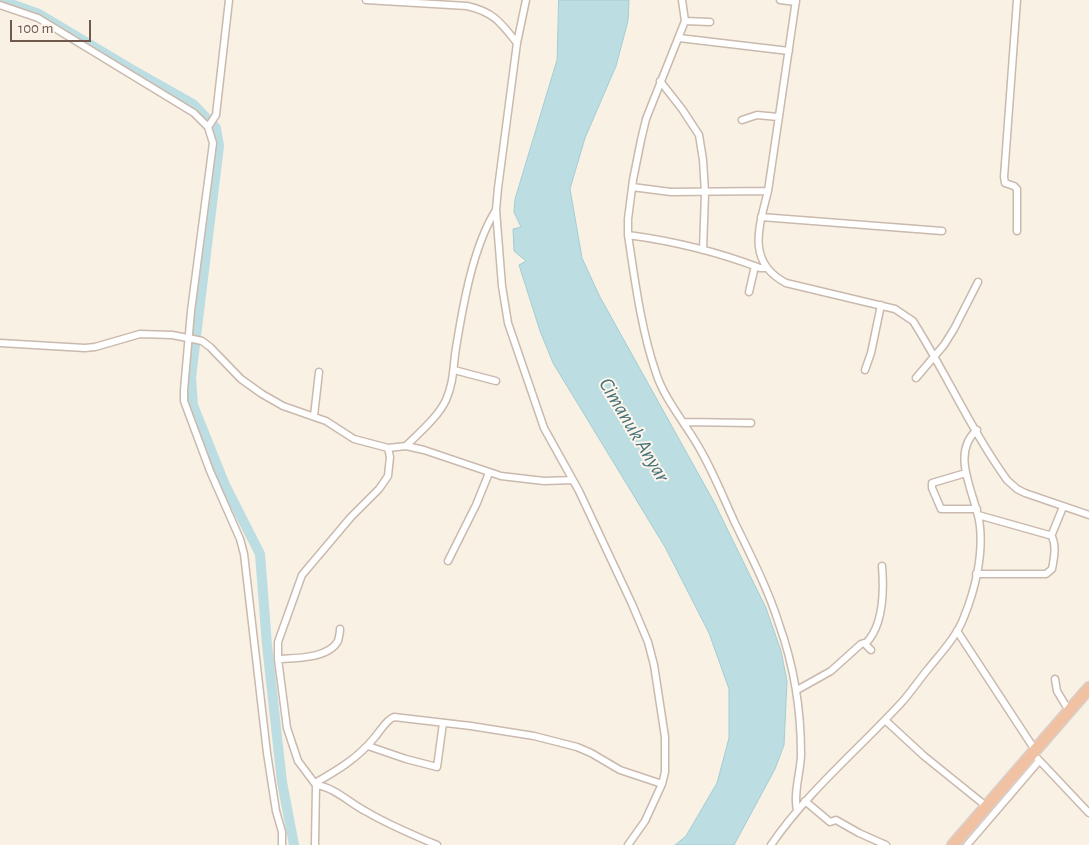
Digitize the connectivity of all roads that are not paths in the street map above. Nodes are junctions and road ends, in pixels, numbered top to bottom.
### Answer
1 (229, 0) edge
2 (366, 0) edge
3 (526, 0) edge
4 (682, 0) edge
5 (780, 0) edge
6 (1017, 0) edge
7 (796, 1) edge
8 (0, 6) edge
9 (685, 22) junction
10 (710, 22) dead end
11 (679, 38) junction
12 (517, 43) junction
13 (789, 51) junction
14 (660, 82) junction
15 (778, 117) junction
16 (742, 120) dead end
17 (211, 124) junction
18 (632, 187) junction
19 (768, 191) junction
20 (705, 192) junction
21 (496, 210) junction
22 (765, 217) junction
23 (942, 231) dead end
24 (1017, 231) dead end
25 (628, 235) junction
26 (703, 250) junction
27 (754, 266) junction
28 (766, 268) junction
29 (978, 282) dead end
30 (749, 292) dead end
31 (881, 306) junction
32 (191, 338) junction
33 (0, 343) edge
34 (934, 356) junction
35 (454, 370) junction
36 (865, 370) dead end
37 (319, 372) dead end
38 (916, 378) dead end
39 (496, 381) dead end
40 (314, 416) junction
41 (684, 422) junction
42 (750, 423) dead end
43 (977, 430) junction
44 (406, 446) junction
45 (388, 448) junction
46 (489, 472) junction
47 (966, 472) junction
48 (573, 480) junction
49 (1063, 507) junction
50 (978, 512) junction
51 (1089, 515) edge
52 (1051, 535) junction
53 (448, 561) dead end
54 (882, 566) dead end
55 (976, 574) junction
56 (340, 629) dead end
57 (958, 631) junction
58 (865, 644) junction
59 (871, 650) dead end
60 (278, 658) junction
61 (1055, 679) dead end
62 (1089, 688) edge
63 (797, 690) junction
64 (1069, 711) junction
65 (885, 720) junction
66 (443, 723) junction
67 (368, 746) junction
68 (1036, 756) junction
69 (315, 784) junction
70 (662, 784) junction
71 (805, 801) junction
72 (986, 806) junction
73 (797, 810) junction
74 (1089, 812) edge
75 (282, 845) edge
76 (315, 845) edge
77 (437, 845) edge
78 (628, 845) edge
79 (771, 845) edge
80 (886, 845) edge
81 (953, 845) edge
82 (967, 845) edge

1 - 17 street
2 - 12 street
3 - 12 street
4 - 9 street
5 - 7 street
6 - 24 street
7 - 13 street
8 - 17 street
9 - 10 street
9 - 11 street
11 - 13 street
11 - 14 street
12 - 21 street
13 - 15 street
14 - 18 street
14 - 20 street
15 - 16 street
15 - 19 street
17 - 32 street
18 - 20 street
18 - 25 street
19 - 20 street
19 - 22 street
20 - 26 street
21 - 35 street
21 - 48 street
22 - 23 street
22 - 28 street
25 - 26 street
25 - 41 street
26 - 27 street
27 - 28 street
27 - 30 street
28 - 31 street
29 - 34 street
31 - 34 street
31 - 36 street
32 - 33 street
32 - 40 street
32 - 75 street
34 - 38 street
34 - 43 street
35 - 39 street
35 - 44 street
37 - 40 street
40 - 45 street
41 - 42 street
41 - 63 street
43 - 47 street
43 - 49 street
44 - 45 street
44 - 46 street
45 - 60 street
46 - 48 street
46 - 53 street
47 - 50 street
47 - 50 street
48 - 70 street
49 - 51 street
49 - 52 street
50 - 52 street
50 - 55 street
52 - 55 street
54 - 58 street
55 - 57 street
56 - 60 street
57 - 65 street
57 - 68 street
58 - 59 street
58 - 63 street
60 - 69 street
61 - 64 street
62 - 64 highway
63 - 73 street
64 - 68 highway
65 - 71 street
65 - 72 street
66 - 67 street
66 - 67 street
66 - 70 street
67 - 69 street
68 - 72 highway
68 - 74 street
68 - 82 street
69 - 76 street
69 - 77 street
70 - 78 street
71 - 73 street
71 - 80 street
72 - 81 highway
73 - 79 street

